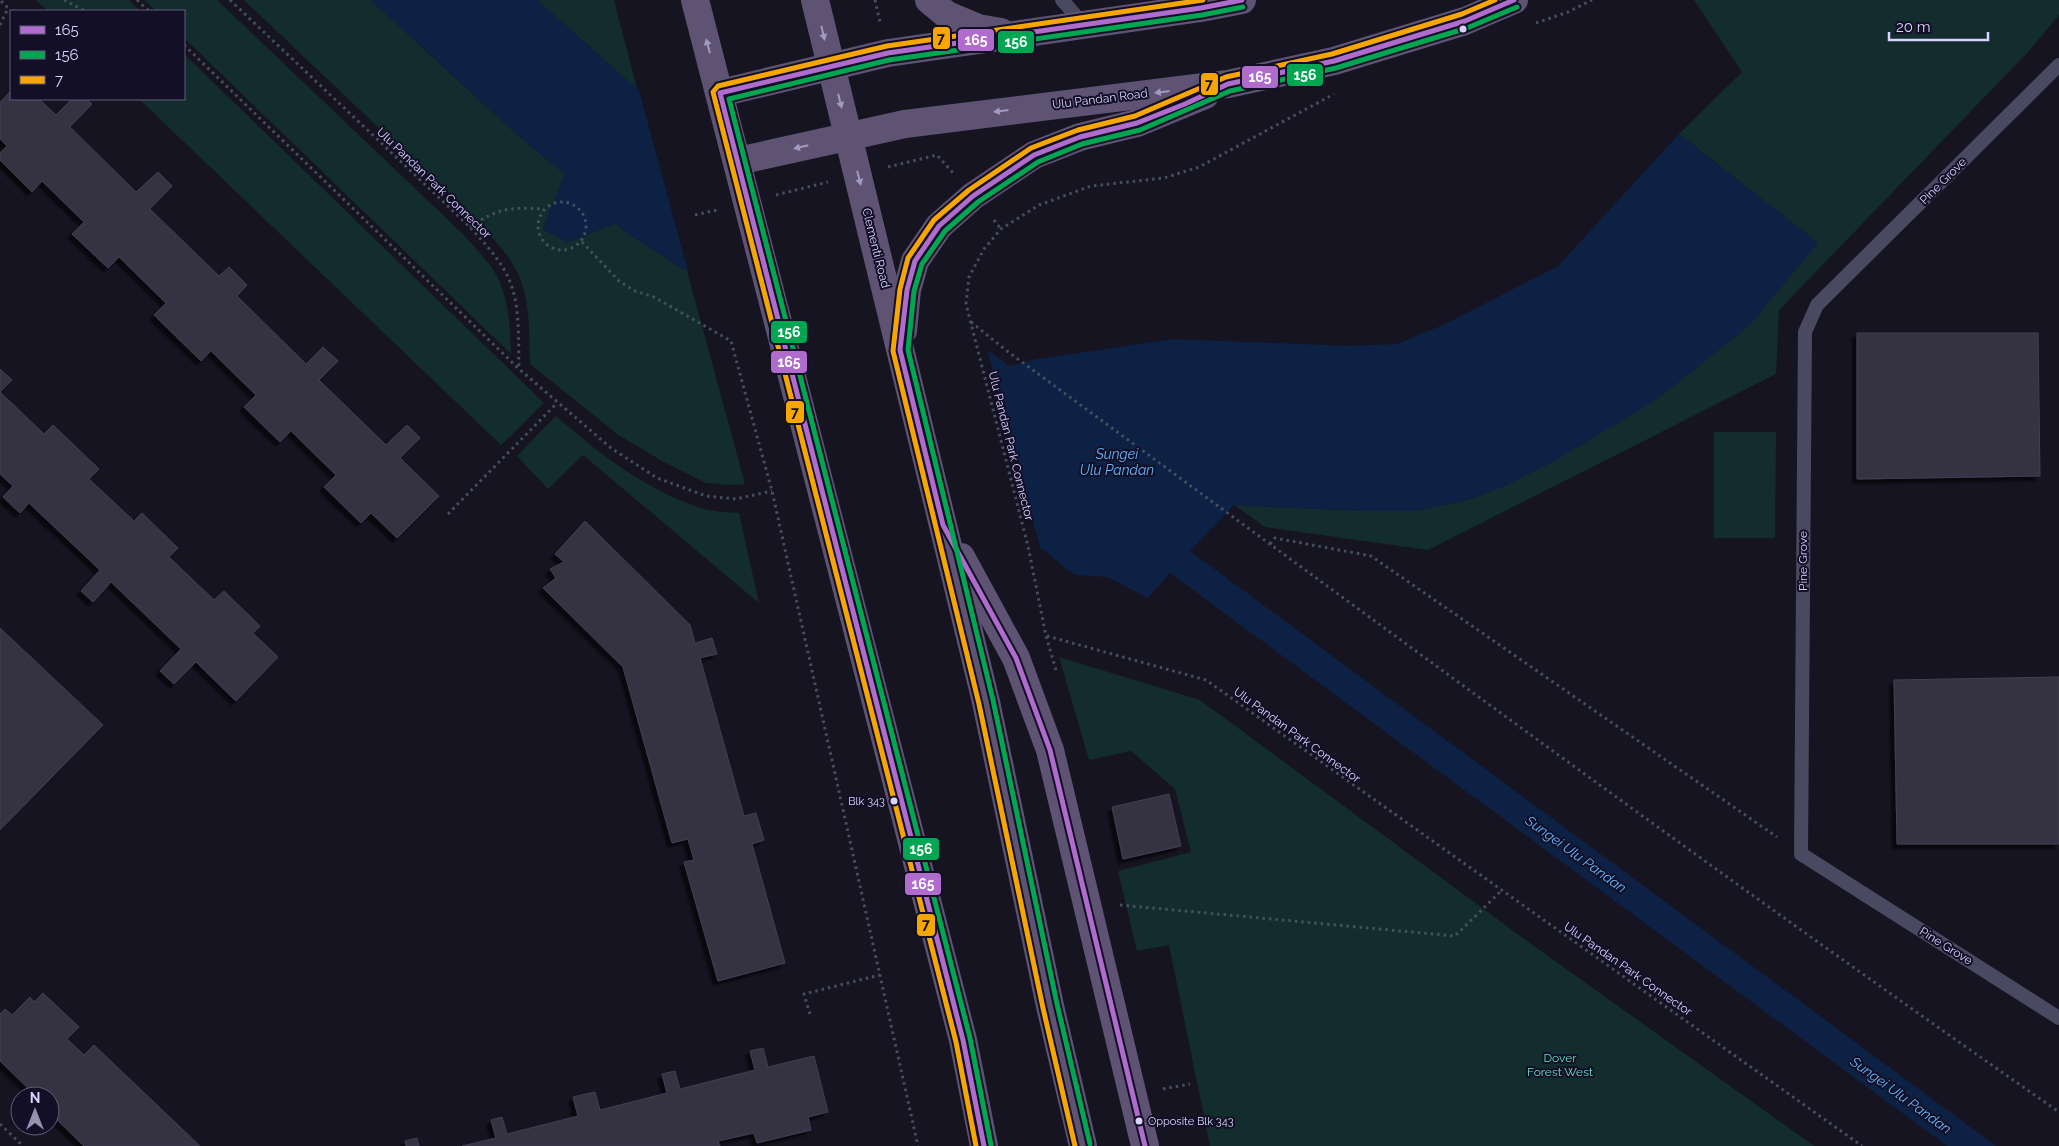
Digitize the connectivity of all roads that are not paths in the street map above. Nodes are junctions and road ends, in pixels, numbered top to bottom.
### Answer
1 (696, 0) edge
2 (815, 0) edge
3 (929, 0) edge
4 (1062, 0) edge
5 (1242, 0) edge
6 (1514, 0) edge
7 (1084, 25) junction
8 (1015, 35) junction
9 (831, 66) junction
10 (2059, 66) edge
11 (1228, 84) junction
12 (720, 93) junction
13 (849, 136) junction
14 (738, 161) junction
15 (900, 350) junction
16 (943, 525) junction
17 (2059, 1018) edge
18 (984, 1146) edge
19 (1083, 1146) edge
20 (1145, 1146) edge

12 -> 1 main road
2 -> 9 main road, Clementi Road
3 - 8 main road
4 - 7 lane
5 - 7 main road
6 - 11 main road, Ulu Pandan Road
7 - 8 main road
8 - 9 main road
9 - 12 main road
9 -> 13 main road, Clementi Road
10 - 17 lane, Pine Grove
11 -> 13 main road, Ulu Pandan Road
11 - 15 main road
12 - 14 main road
13 -> 14 main road, Ulu Pandan Road
13 -> 15 main road, Clementi Road
14 - 18 main road
15 - 16 main road, Clementi Road
16 - 19 main road, Clementi Road
16 - 20 main road, Clementi Road

